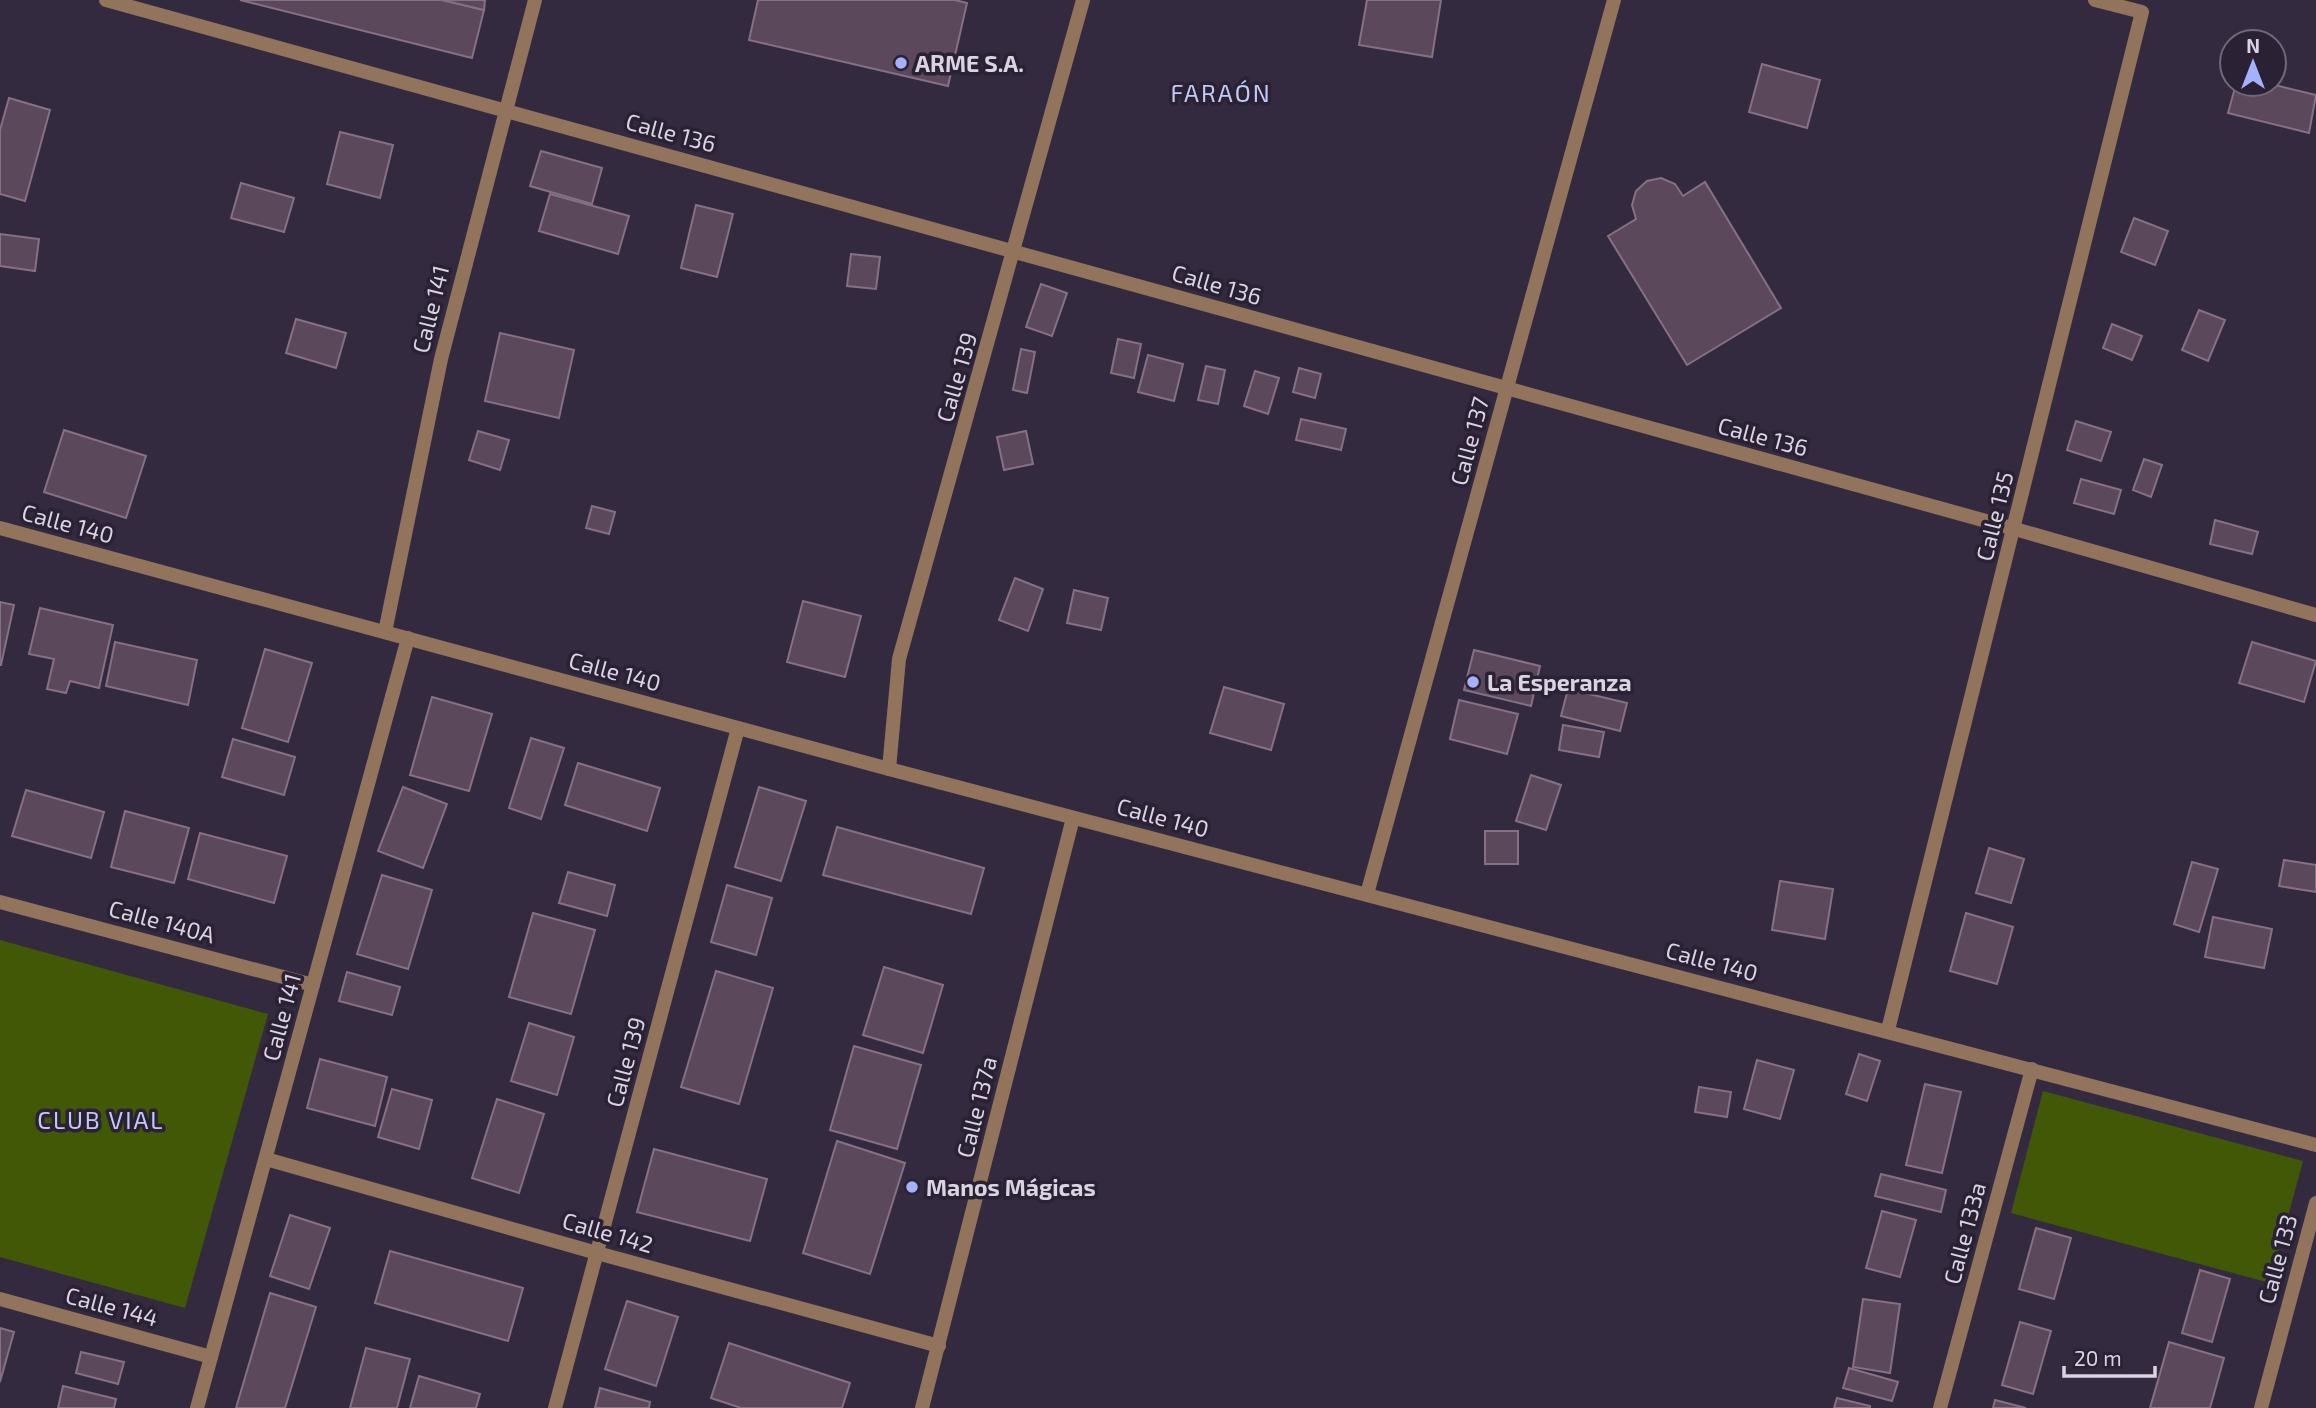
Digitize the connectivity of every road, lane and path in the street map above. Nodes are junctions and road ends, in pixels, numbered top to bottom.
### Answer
1 (106, 0) edge
2 (535, 0) edge
3 (1083, 0) edge
4 (1614, 0) edge
5 (2095, 0) edge
6 (505, 110) junction
7 (1015, 251) junction
8 (1507, 389) junction
9 (0, 528) edge
10 (2015, 528) junction
11 (2316, 615) edge
12 (385, 632) junction
13 (408, 639) junction
14 (738, 728) junction
15 (889, 769) junction
16 (1073, 818) junction
17 (1367, 894) junction
18 (0, 902) edge
19 (313, 985) junction
20 (1888, 1030) junction
21 (2032, 1069) junction
22 (2316, 1146) edge
23 (266, 1158) junction
24 (2316, 1203) edge
25 (597, 1253) junction
26 (0, 1299) edge
27 (939, 1346) junction
28 (211, 1357) junction
29 (197, 1408) edge
30 (555, 1408) edge
31 (922, 1408) edge
32 (1940, 1408) edge
33 (2260, 1408) edge

1 - 6 street, Calle 136
2 - 6 street, Calle 141
3 - 7 street, Calle 139
4 - 8 street, Calle 137
5 - 10 street, Calle 135
6 - 7 street, Calle 136
6 - 12 street, Calle 141
7 - 8 street, Calle 136
7 - 15 street, Calle 139
8 - 10 street, Calle 136
8 - 17 street, Calle 137
9 - 12 street, Calle 140
10 - 11 street, Calle 136
10 - 20 street, Calle 135
12 - 13 street, Calle 140
13 - 14 street, Calle 140
13 - 19 street, Calle 141
14 - 15 street, Calle 140
14 - 25 street, Calle 139
15 - 16 street, Calle 140
16 - 17 street, Calle 140
16 - 27 street, Calle 137a
17 - 20 street, Calle 140
18 - 19 street, Calle 140A
19 - 23 street, Calle 141
20 - 21 street, Calle 140
21 - 22 street, Calle 140
21 - 32 street, Calle 133a
23 - 25 street, Calle 142
23 - 28 street, Calle 141
24 - 33 street, Calle 133
25 - 27 street, Calle 142
25 - 30 street, Calle 139
26 - 28 street, Calle 144
27 - 31 street, Calle 137a
28 - 29 street, Calle 141

